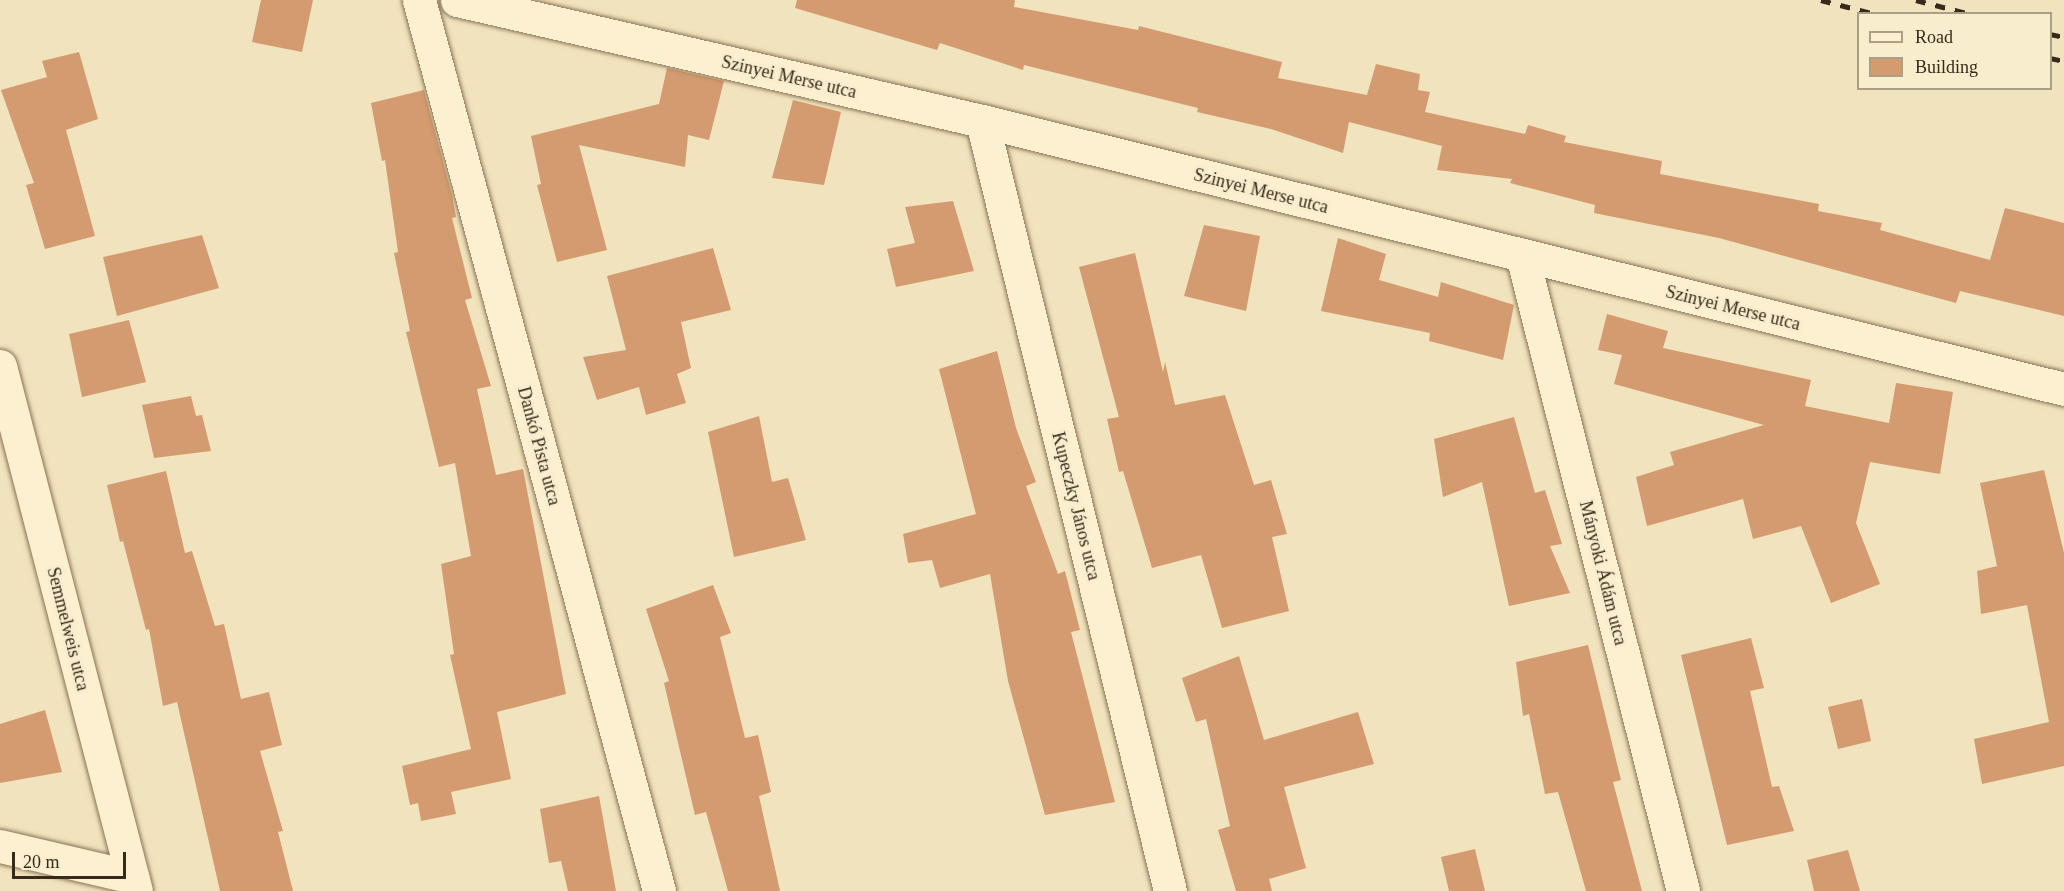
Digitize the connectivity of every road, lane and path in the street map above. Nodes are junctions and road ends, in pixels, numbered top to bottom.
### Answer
1 (419, 0) edge
2 (457, 0) edge
3 (982, 121) junction
4 (1522, 255) junction
5 (0, 366) edge
6 (2064, 389) edge
7 (0, 846) edge
8 (134, 884) edge
9 (659, 891) edge
10 (1170, 891) edge
11 (1683, 891) edge

1 - 9 street, Dankó Pista utca
2 - 3 street, Szinyei Merse utca
3 - 4 street, Szinyei Merse utca
3 - 10 street, Kupeczky János utca
4 - 6 street, Szinyei Merse utca
4 - 11 street, Mányoki Ádám utca
5 - 8 street, Semmelweis utca
7 - 8 street

